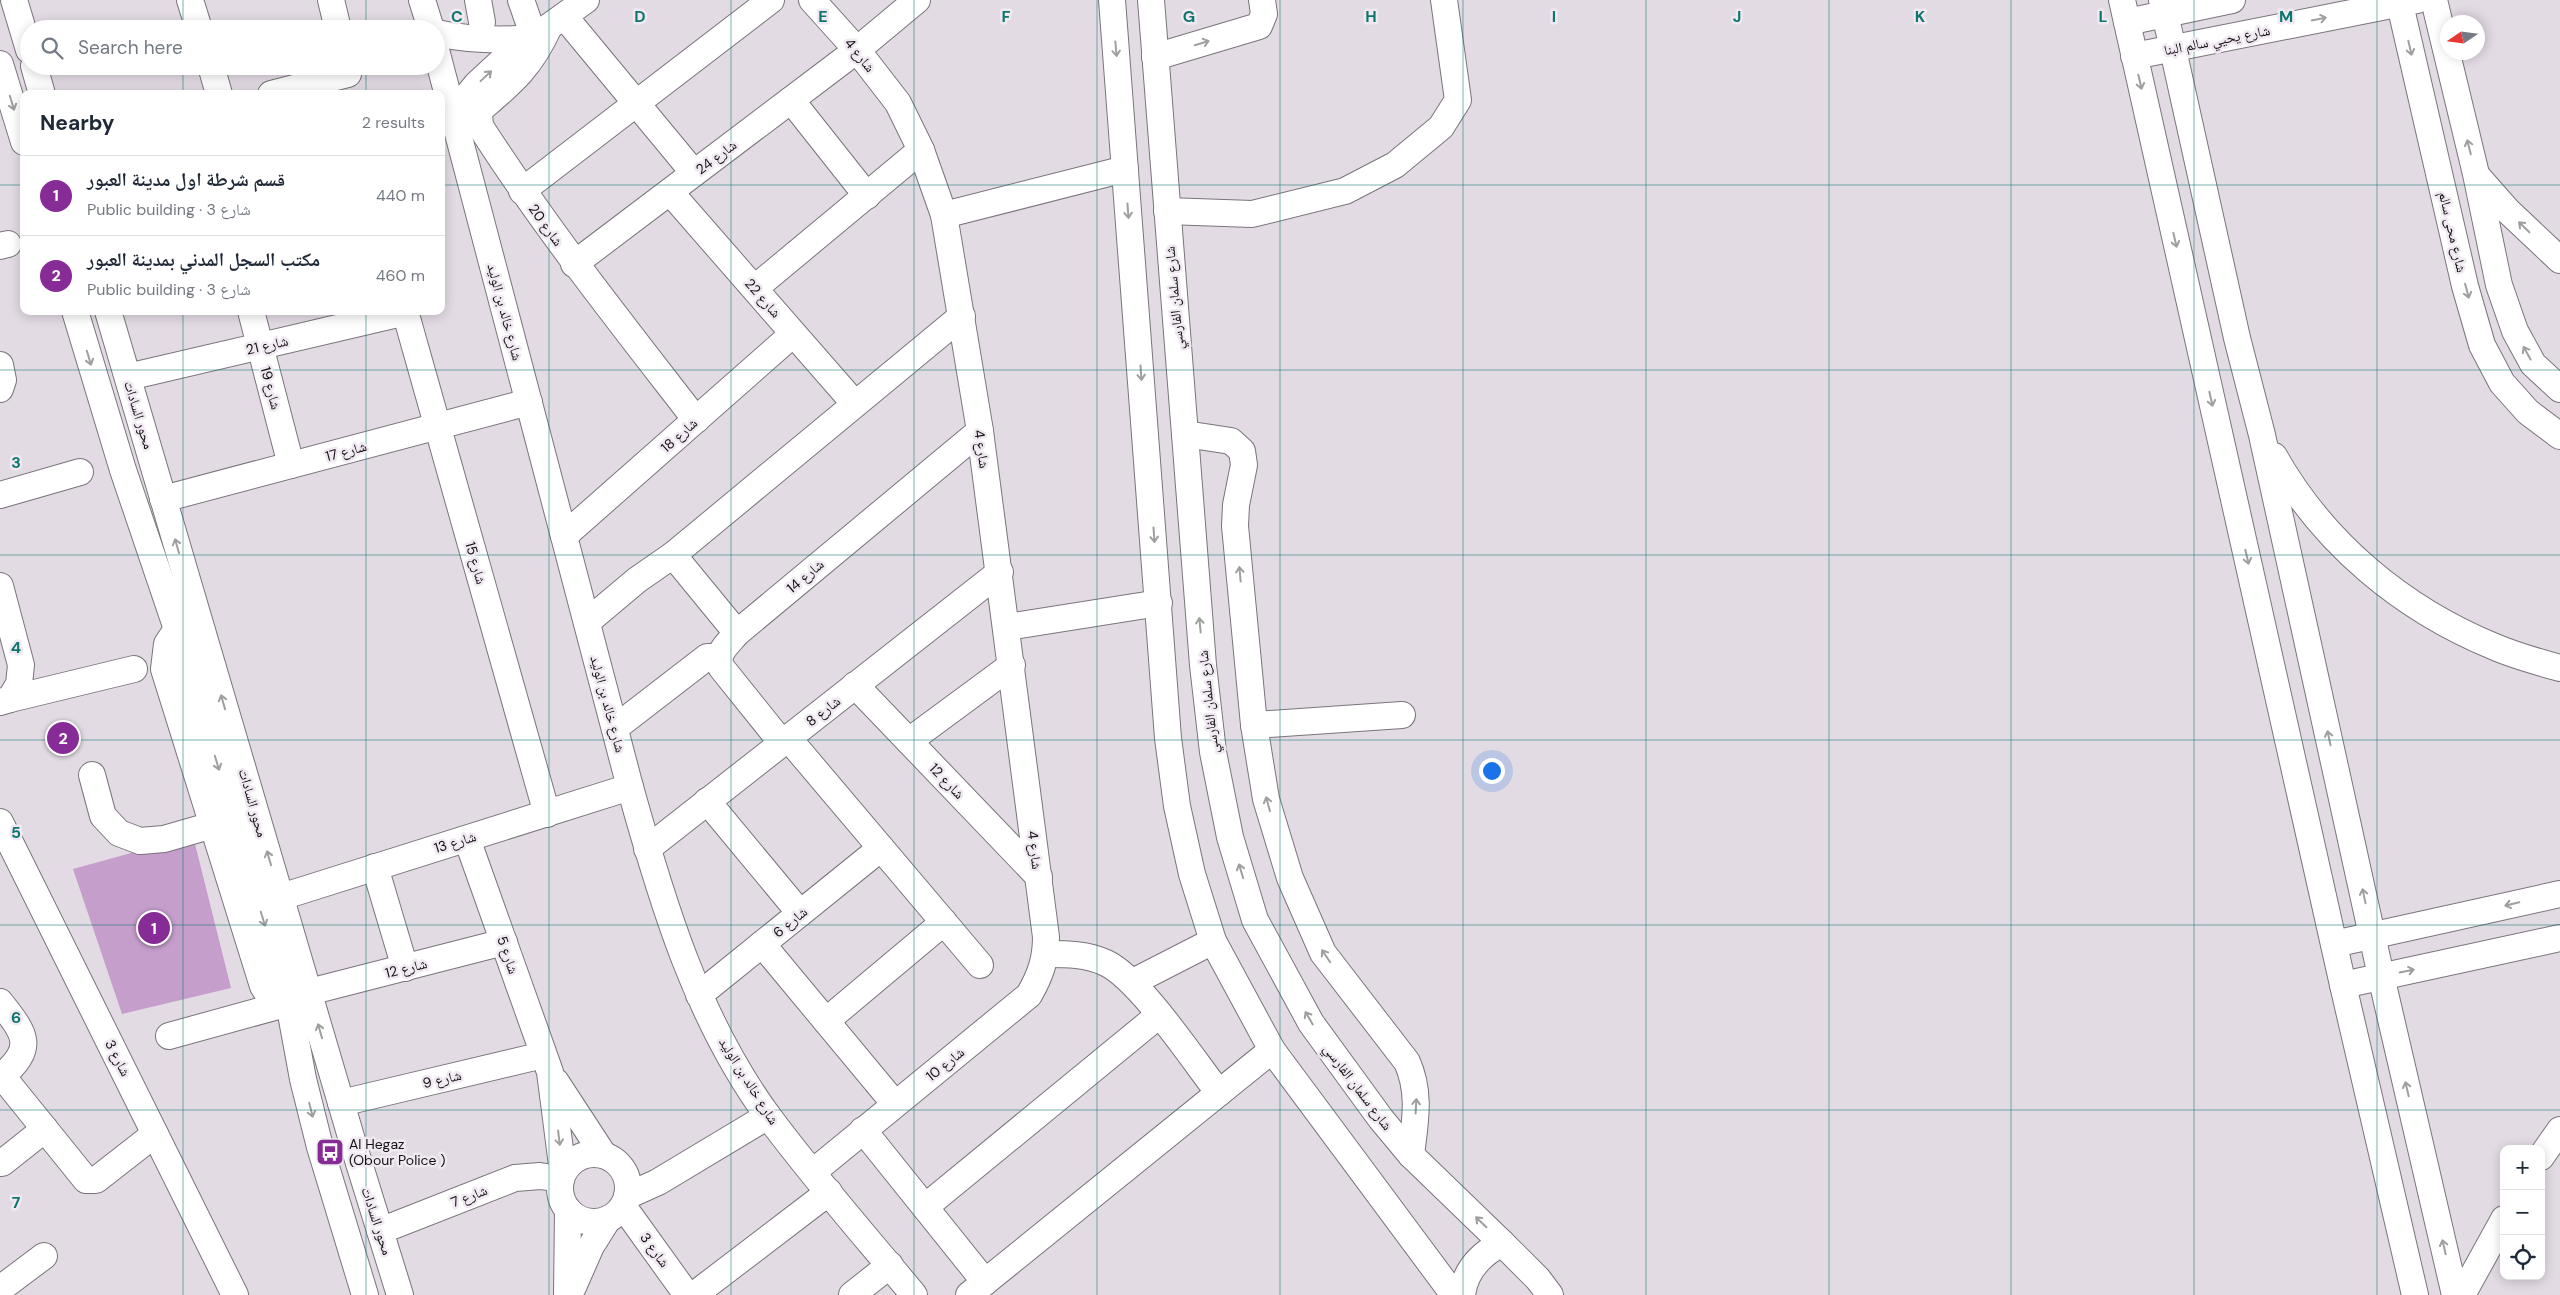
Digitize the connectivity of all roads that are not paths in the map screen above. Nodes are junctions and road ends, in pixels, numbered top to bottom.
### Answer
1 (14, 0) edge
2 (190, 0) edge
3 (331, 0) edge
4 (422, 0) edge
5 (521, 0) edge
6 (586, 0) edge
7 (771, 0) edge
8 (812, 0) edge
9 (917, 0) edge
10 (1112, 0) edge
11 (1151, 0) edge
12 (1262, 0) edge
13 (1444, 0) edge
14 (2232, 0) edge
15 (2434, 0) edge
16 (2406, 1) edge
17 (2163, 7) edge
18 (2124, 11) edge
19 (20, 20) edge
20 (196, 20) edge
21 (336, 20) edge
22 (428, 20) edge
23 (549, 27) junction
24 (445, 35) edge
25 (2172, 49) junction
26 (857, 50) junction
27 (2134, 56) junction
28 (1155, 57) junction
29 (0, 64) edge
30 (37, 75) edge
31 (214, 75) edge
32 (443, 75) edge
33 (349, 78) edge
34 (41, 90) edge
35 (218, 90) edge
36 (290, 90) edge
37 (791, 100) junction
38 (637, 103) junction
39 (453, 112) junction
40 (20, 129) edge
41 (921, 150) junction
42 (1125, 169) junction
43 (694, 173) junction
44 (2476, 174) junction
45 (522, 191) junction
46 (670, 192) junction
47 (867, 196) junction
48 (1167, 211) junction
49 (944, 216) junction
50 (2560, 260) edge
51 (574, 264) junction
52 (754, 288) junction
53 (76, 315) edge
54 (109, 315) edge
55 (252, 315) edge
56 (393, 315) edge
57 (407, 315) edge
58 (962, 316) junction
59 (794, 334) junction
60 (260, 346) junction
61 (0, 365) edge
62 (128, 378) junction
63 (0, 389) edge
64 (2560, 389) edge
65 (529, 402) junction
66 (855, 404) junction
67 (696, 420) junction
68 (437, 427) junction
69 (980, 431) junction
70 (1185, 434) junction
71 (2262, 435) junction
72 (2560, 436) edge
73 (153, 462) junction
74 (292, 465) junction
75 (123, 470) junction
76 (80, 472) dead end
77 (0, 495) edge
78 (164, 499) junction
79 (564, 536) junction
80 (673, 555) junction
81 (1000, 572) junction
82 (0, 586) edge
83 (1159, 603) junction
84 (587, 622) junction
85 (1007, 627) junction
86 (737, 633) junction
87 (719, 657) junction
88 (1012, 665) junction
89 (2560, 668) edge
90 (134, 669) dead end
91 (855, 685) junction
92 (5, 701) edge
93 (1402, 715) dead end
94 (1254, 725) junction
95 (615, 728) junction
96 (785, 741) junction
97 (909, 741) junction
98 (92, 775) dead end
99 (630, 788) junction
100 (707, 801) junction
101 (547, 814) junction
102 (0, 822) edge
103 (223, 822) junction
104 (467, 838) junction
105 (881, 848) junction
106 (647, 849) junction
107 (375, 867) junction
108 (1039, 877) junction
109 (2560, 894) edge
110 (280, 897) junction
111 (800, 913) junction
112 (944, 922) junction
113 (2373, 936) junction
114 (2560, 938) edge
115 (1213, 940) junction
116 (504, 942) junction
117 (762, 944) junction
118 (2334, 944) junction
119 (1046, 946) junction
120 (980, 965) dead end
121 (405, 968) junction
122 (2381, 976) junction
123 (1133, 982) junction
124 (2343, 985) junction
125 (699, 995) junction
126 (299, 998) junction
127 (0, 1002) edge
128 (1159, 1015) junction
129 (826, 1021) junction
130 (169, 1036) dead end
131 (1272, 1050) junction
132 (546, 1064) junction
133 (331, 1071) junction
134 (1, 1077) edge
135 (303, 1079) junction
136 (1219, 1093) junction
137 (341, 1103) junction
138 (895, 1104) junction
139 (768, 1116) junction
140 (45, 1129) junction
141 (863, 1130) junction
142 (2560, 1130) edge
143 (155, 1134) junction
144 (320, 1147) junction
145 (354, 1148) junction
146 (2545, 1151) edge
147 (603, 1154) junction
148 (1411, 1155) junction
149 (2, 1162) dead end
150 (813, 1172) junction
151 (562, 1176) junction
152 (829, 1192) junction
153 (619, 1207) junction
154 (925, 1208) junction
155 (568, 1210) junction
156 (2500, 1225) edge
157 (380, 1231) junction
158 (1502, 1243) junction
159 (44, 1256) dead end
160 (890, 1265) junction
161 (977, 1288) edge
162 (0, 1289) edge
163 (235, 1295) edge
164 (365, 1295) edge
165 (400, 1295) edge
166 (569, 1295) edge
167 (687, 1295) edge
168 (694, 1295) edge
169 (852, 1295) edge
170 (914, 1295) edge
171 (1454, 1295) edge
172 (1462, 1295) edge
173 (1550, 1295) edge
174 (2415, 1295) edge
175 (2455, 1295) edge
176 (2462, 1295) edge

1 - 19 street
2 - 20 street
3 - 21 street
4 - 22 street
5 - 23 street
6 - 23 street
7 - 38 street
8 - 26 street, شارع 4
9 - 26 street, شارع 24
10 -> 42 street
11 - 28 street, شارع سلمان الفارسي
28 -> 12 street
13 - 48 street
14 - 17 street
44 -> 15 street
25 -> 16 street, شارع يحيي سالم البنا
16 -> 72 street, شارع محى سالم
17 - 18 street
17 - 25 street
18 - 27 street
23 - 24 street
23 - 38 street
39 -> 23 street
23 - 45 street, شارع 20
25 - 27 street, شارع يحيي سالم البنا
25 - 71 street
26 - 37 street, شارع 24
26 - 41 street, شارع 4
27 -> 118 street
28 - 48 street, شارع سلمان الفارسي
29 -> 40 street
30 - 34 street
31 - 35 street
32 - 39 street, شارع خالد بن الوليد
33 - 36 street
37 - 43 street, شارع 24
37 - 47 street
38 - 43 street
38 - 45 street
39 - 65 street, شارع خالد بن الوليد
41 - 47 street
41 - 49 street, شارع 4
42 - 49 street
42 -> 83 street
43 - 46 street, شارع 24
50 -> 44 street
64 -> 44 street
45 - 51 street, شارع 20
46 - 51 street, شارع 24
46 - 52 street, شارع 22
47 - 52 street
48 - 70 street, شارع سلمان الفارسي
49 - 58 street, شارع 4
51 - 67 street, شارع 20
52 - 59 street, شارع 22
53 -> 75 street, محور السادات
54 - 62 street, محور السادات
55 - 60 street, شارع 19
56 - 60 street, شارع 21
57 - 68 street, شارع 15
58 - 66 street
58 - 69 street, شارع 4
59 - 66 street, شارع 22
59 - 67 street, شارع 18
60 - 62 street, شارع 21
60 - 74 street, شارع 19
61 - 63 street
62 - 73 street, محور السادات
65 - 68 street, شارع 17
65 - 79 street, شارع خالد بن الوليد
66 - 80 street
67 - 79 street, شارع 18
68 - 74 street, شارع 17
68 - 101 street, شارع 15
69 - 81 street, شارع 4
69 - 86 street, شارع 14
94 -> 70 street
148 -> 70 street, شارع سلمان الفارسي
71 - 89 street
113 -> 71 street
73 - 75 street
73 - 78 street, محور السادات
74 - 78 street, شارع 17
75 - 103 street, محور السادات
76 - 77 street
110 -> 78 street, محور السادات
79 - 84 street, شارع خالد بن الوليد
80 - 84 street
80 - 86 street
81 - 85 street, شارع 4
81 - 91 street, شارع 8
82 - 92 street
83 - 85 street
83 - 115 street
84 - 95 street, شارع خالد بن الوليد
85 - 88 street, شارع 4
86 - 87 street, شارع 14
87 - 95 street
87 - 96 street
88 - 97 street
88 - 108 street, شارع 4
90 - 92 street
91 - 96 street, شارع 8
91 - 97 street, شارع 12
93 - 94 street
148 -> 94 street
95 - 99 street, شارع خالد بن الوليد
96 - 100 street, شارع 8
96 - 105 street
97 - 108 street, شارع 12
98 - 103 street
99 - 101 street, شارع 13
99 - 106 street, شارع خالد بن الوليد
100 - 106 street, شارع 8
100 - 111 street
101 - 104 street, شارع 13
102 - 143 street, شارع 3
103 - 126 street, محور السادات
104 - 107 street, شارع 13
104 - 116 street, شارع 5
105 - 111 street, شارع 6
105 - 112 street
106 - 125 street, شارع خالد بن الوليد
107 - 110 street, شارع 13
107 - 121 street
108 - 119 street, شارع 4
109 -> 113 street
110 - 126 street, محور السادات
111 - 117 street, شارع 6
112 - 120 street
112 - 129 street
113 - 118 street
113 - 122 street
122 -> 114 street
115 - 123 street
115 - 131 street
116 - 121 street, شارع 12
116 - 132 street, شارع 5
117 - 125 street, شارع 6
117 - 129 street
118 - 124 street
119 - 123 street
119 - 138 street, شارع 10
121 - 126 street, شارع 12
122 - 124 street
175 -> 122 street
123 - 128 street
124 - 174 street
125 - 139 street, شارع خالد بن الوليد
126 - 130 street, شارع 12
133 -> 126 street, محور السادات
126 - 135 street, محور السادات
127 - 134 street
128 - 136 street
128 - 154 street
129 - 138 street
131 - 136 street
131 - 171 street
132 - 137 street, شارع 9
132 - 147 street, شارع 5
132 -> 151 street, شارع 5
133 - 135 street
133 - 137 street, محور السادات
134 - 140 street
135 -> 144 street, محور السادات
136 - 161 street
137 - 145 street, محور السادات
138 - 141 street, شارع 10
139 - 150 street, شارع خالد بن الوليد
139 - 153 street
140 - 143 street
140 - 149 street
141 - 150 street, شارع 10
141 - 154 street
142 - 146 street
143 - 163 street, شارع 3
144 - 145 street
144 - 164 street, محور السادات
145 - 157 street, محور السادات
147 - 151 street
147 - 153 street
158 -> 148 street, شارع سلمان الفارسي
150 - 152 street, شارع خالد بن الوليد
151 - 155 street
151 - 157 street, شارع 7
152 - 160 street, شارع خالد بن الوليد
152 - 168 street
153 - 155 street
153 - 166 street
153 - 167 street, شارع 3
154 - 161 street
155 - 166 street
156 - 176 street
157 - 165 street, محور السادات
158 - 172 street
158 - 173 street, شارع سلمان الفارسي
159 - 162 street
160 - 169 street
160 - 170 street, شارع خالد بن الوليد

